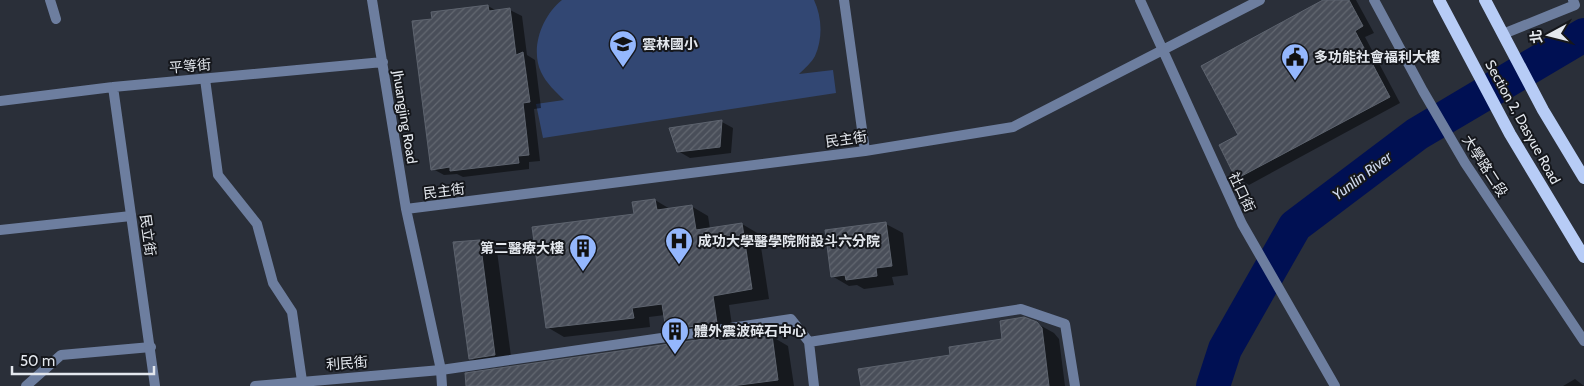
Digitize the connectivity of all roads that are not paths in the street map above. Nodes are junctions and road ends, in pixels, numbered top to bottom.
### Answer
1 (50, 0) edge
2 (372, 0) edge
3 (844, 0) edge
4 (1140, 0) edge
5 (1260, 0) edge
6 (1374, 0) edge
7 (1440, 0) edge
8 (1485, 0) edge
9 (1577, 2) edge
10 (56, 19) dead end
11 (1505, 40) junction
12 (1162, 51) junction
13 (383, 62) junction
14 (205, 78) junction
15 (113, 87) junction
16 (0, 101) edge
17 (865, 151) junction
18 (1584, 178) edge
19 (406, 210) junction
20 (131, 216) junction
21 (0, 230) edge
22 (1584, 256) edge
23 (1584, 340) edge
24 (809, 342) junction
25 (151, 347) junction
26 (441, 370) junction
27 (309, 382) edge
28 (26, 386) edge
29 (155, 386) edge
30 (255, 386) edge
31 (442, 386) edge
32 (814, 386) edge
33 (1075, 386) edge
34 (1335, 386) edge

1 - 10 street
2 - 13 street, Jhuangjing Road
3 - 17 street
4 - 12 street, 社口街
5 - 12 street, 民主街
6 - 23 street, 大學路二段
7 - 22 main road, Section 2, Dasyue Road
8 - 11 main road, Section 2, Dasyue Road
9 - 11 street
11 - 18 main road, Section 2, Dasyue Road
12 - 17 street, 民主街
12 - 34 street, 社口街
13 - 14 street, 平等街
13 - 19 street, Jhuangjing Road
14 - 15 street, 平等街
14 - 27 street
15 - 16 street, 平等街
15 - 20 street, 民立街
17 - 19 street, 民主街
19 - 26 street, Jhuangjing Road
20 - 21 street
20 - 25 street, 民立街
24 - 26 street, 利民街
24 - 32 street
24 - 33 street
25 - 28 street
25 - 29 street, 民立街
26 - 27 street, 利民街
26 - 31 street, Jhuangjing Road
27 - 30 street, 利民街

